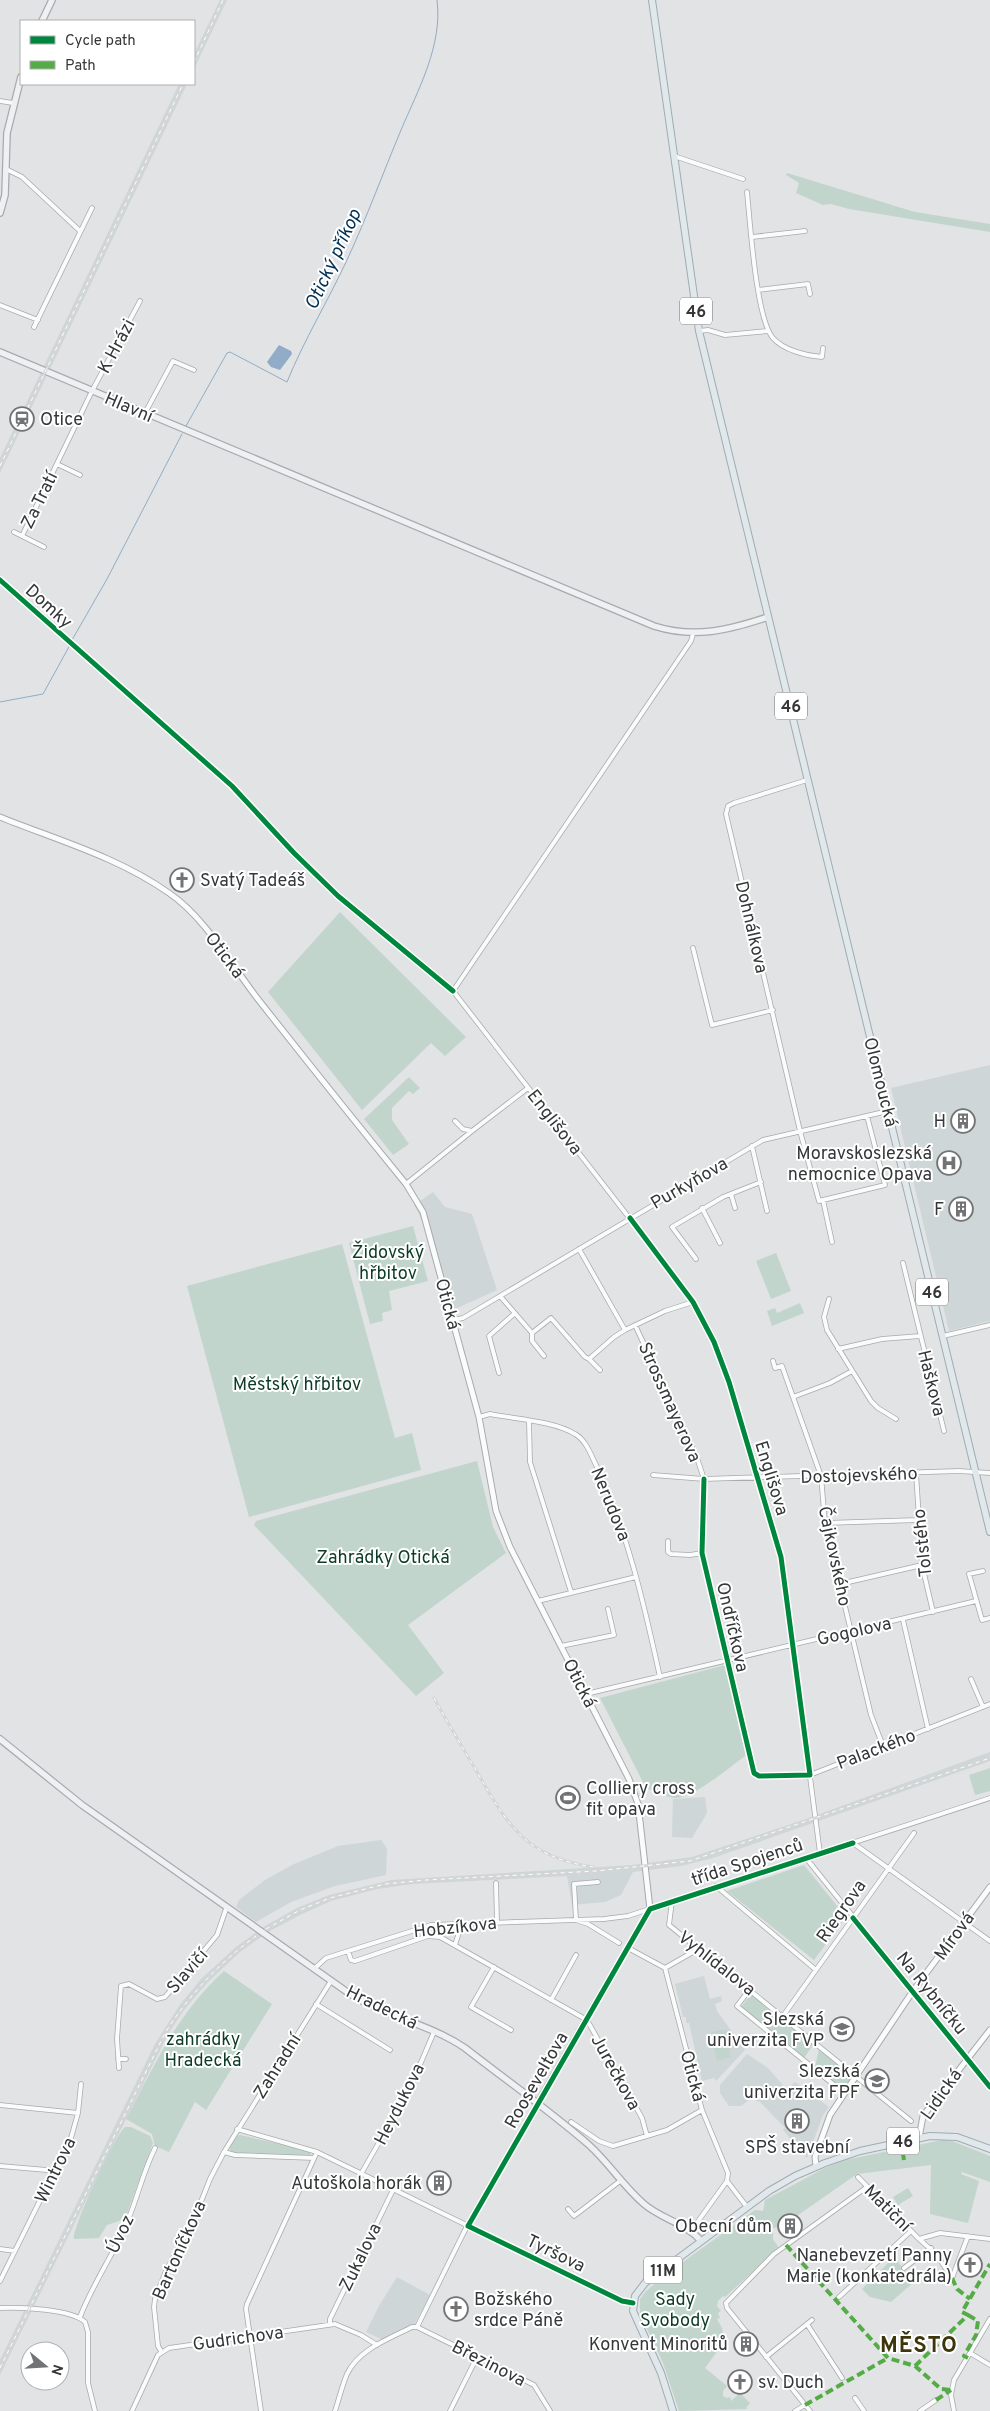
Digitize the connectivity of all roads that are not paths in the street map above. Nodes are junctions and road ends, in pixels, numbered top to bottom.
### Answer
1 (52, 0) edge
2 (652, 0) edge
3 (42, 20) edge
4 (20, 80) edge
5 (0, 101) edge
6 (13, 103) junction
7 (674, 156) junction
8 (6, 169) junction
9 (743, 179) dead end
10 (747, 192) dead end
11 (92, 208) dead end
12 (0, 213) edge
13 (80, 231) junction
14 (805, 231) dead end
15 (752, 237) junction
16 (758, 290) junction
17 (810, 294) dead end
18 (140, 300) dead end
19 (0, 306) edge
20 (38, 320) junction
21 (34, 328) dead end
22 (699, 331) junction
23 (768, 331) junction
24 (823, 348) dead end
25 (0, 352) edge
26 (194, 370) dead end
27 (92, 391) junction
28 (145, 413) junction
29 (57, 464) junction
30 (80, 475) dead end
31 (14, 532) dead end
32 (22, 536) junction
33 (44, 547) dead end
34 (0, 580) edge
35 (768, 617) junction
36 (693, 634) junction
37 (81, 652) dead end
38 (809, 779) junction
39 (0, 817) edge
40 (693, 948) dead end
41 (773, 1010) junction
42 (528, 1088) junction
43 (888, 1111) junction
44 (867, 1116) junction
45 (455, 1121) dead end
46 (472, 1131) junction
47 (800, 1132) junction
48 (752, 1146) junction
49 (761, 1182) junction
50 (406, 1184) junction
51 (731, 1194) junction
52 (823, 1200) junction
53 (702, 1208) junction
54 (735, 1208) dead end
55 (767, 1211) dead end
56 (630, 1218) junction
57 (832, 1242) dead end
58 (720, 1243) dead end
59 (579, 1249) junction
60 (696, 1259) dead end
61 (903, 1263) dead end
62 (500, 1296) junction
63 (829, 1299) dead end
64 (692, 1302) junction
65 (514, 1314) junction
66 (452, 1320) junction
67 (990, 1324) edge
68 (635, 1325) junction
69 (625, 1330) junction
70 (532, 1333) junction
71 (920, 1336) junction
72 (943, 1336) junction
73 (838, 1349) junction
74 (544, 1356) dead end
75 (589, 1358) junction
76 (772, 1361) dead end
77 (600, 1370) dead end
78 (852, 1370) junction
79 (499, 1373) dead end
80 (793, 1397) junction
81 (478, 1417) junction
82 (896, 1419) dead end
83 (529, 1421) junction
84 (944, 1431) dead end
85 (976, 1472) junction
86 (916, 1473) junction
87 (990, 1473) edge
88 (653, 1475) dead end
89 (821, 1476) junction
90 (758, 1478) junction
91 (704, 1479) junction
92 (918, 1520) junction
93 (825, 1523) junction
94 (990, 1532) edge
95 (668, 1541) dead end
96 (702, 1553) junction
97 (922, 1565) junction
98 (983, 1571) dead end
99 (636, 1576) junction
100 (840, 1584) junction
101 (571, 1592) junction
102 (538, 1601) junction
103 (976, 1601) junction
104 (608, 1609) dead end
105 (933, 1612) junction
106 (990, 1618) edge
107 (903, 1620) junction
108 (852, 1631) junction
109 (794, 1645) junction
110 (561, 1646) junction
111 (727, 1661) junction
112 (660, 1677) junction
113 (971, 1679) dead end
114 (586, 1694) junction
115 (990, 1704) edge
116 (983, 1707) junction
117 (928, 1729) junction
118 (0, 1740) edge
119 (883, 1746) junction
120 (810, 1774) junction
121 (759, 1776) joint
122 (990, 1798) edge
123 (914, 1833) dead end
124 (853, 1843) junction
125 (820, 1853) junction
126 (806, 1858) junction
127 (888, 1867) junction
128 (598, 1882) dead end
129 (496, 1883) dead end
130 (716, 1886) junction
131 (990, 1887) edge
132 (672, 1901) junction
133 (226, 1909) junction
134 (650, 1909) junction
135 (853, 1918) junction
136 (576, 1920) junction
137 (497, 1922) junction
138 (964, 1922) junction
139 (462, 1923) junction
140 (437, 1925) junction
141 (437, 1936) junction
142 (990, 1940) edge
143 (619, 1943) dead end
144 (455, 1945) junction
145 (628, 1948) junction
146 (700, 1948) junction
147 (348, 1951) junction
148 (576, 1955) dead end
149 (494, 1967) junction
150 (665, 1968) junction
151 (314, 1969) junction
152 (816, 1970) junction
153 (331, 1981) junction
154 (750, 1989) junction
155 (913, 1991) junction
156 (551, 2000) junction
157 (316, 2004) junction
158 (783, 2016) junction
159 (587, 2020) junction
160 (511, 2030) dead end
161 (990, 2030) edge
162 (434, 2032) junction
163 (390, 2050) dead end
164 (967, 2057) junction
165 (126, 2058) dead end
166 (118, 2060) junction
167 (119, 2068) dead end
168 (856, 2076) junction
169 (80, 2084) dead end
170 (990, 2087) edge
171 (844, 2093) junction
172 (537, 2104) junction
173 (0, 2106) edge
174 (702, 2110) junction
175 (78, 2113) junction
176 (911, 2121) dead end
177 (571, 2122) dead end
178 (237, 2129) junction
179 (647, 2136) junction
180 (918, 2138) junction
181 (155, 2148) dead end
182 (990, 2149) edge
183 (224, 2152) junction
184 (317, 2152) junction
185 (314, 2158) junction
186 (0, 2166) edge
187 (816, 2166) junction
188 (55, 2172) junction
189 (361, 2174) junction
190 (858, 2176) dead end
191 (620, 2181) junction
192 (727, 2181) junction
193 (867, 2187) junction
194 (393, 2190) junction
195 (750, 2205) junction
196 (568, 2209) dead end
197 (468, 2226) junction
198 (691, 2231) junction
199 (911, 2231) junction
200 (968, 2236) junction
201 (919, 2239) junction
202 (990, 2239) edge
203 (701, 2242) junction
204 (930, 2248) junction
205 (0, 2249) edge
206 (15, 2252) junction
207 (904, 2268) dead end
208 (0, 2281) edge
209 (839, 2298) dead end
210 (633, 2303) junction
211 (0, 2308) edge
212 (80, 2318) junction
213 (990, 2319) edge
214 (812, 2320) dead end
215 (330, 2324) junction
216 (807, 2324) junction
217 (417, 2327) junction
218 (251, 2336) junction
219 (377, 2345) junction
220 (161, 2351) junction
221 (970, 2353) junction
222 (477, 2357) junction
223 (766, 2357) junction
224 (990, 2365) edge
225 (842, 2378) dead end
226 (855, 2398) dead end
227 (936, 2400) dead end
228 (805, 2405) junction
229 (95, 2411) edge
230 (132, 2411) edge
231 (261, 2411) edge
232 (335, 2411) edge
233 (450, 2411) edge
234 (550, 2411) edge
235 (673, 2411) edge
236 (795, 2411) edge
237 (810, 2411) edge
238 (864, 2411) edge
239 (920, 2411) edge
240 (954, 2411) edge

1 - 3 main road
2 - 7 main road, 46
4 - 6 main road
5 - 6 street
6 - 8 main road
7 - 9 street
7 - 22 main road, 46
8 - 12 main road
8 - 13 street
10 - 15 street
11 - 13 street
13 - 20 street
14 - 15 street
15 - 16 street
16 - 17 street
16 - 23 street
18 - 27 street, K Hrázi
19 - 20 street
20 - 21 street
22 - 23 street
22 - 35 main road, 46
23 - 24 street
25 - 27 main road, Hlavní
26 - 28 street
27 - 28 main road, Hlavní
27 - 29 street, Za Tratí
28 - 36 main road, Hlavní
29 - 30 street, Za Tratí
29 - 32 street, Za Tratí
31 - 32 street, Za Tratí
32 - 33 street, Za Tratí
34 - 37 street, Domky
35 - 36 main road, Hlavní
35 - 38 main road, Olomoucká / 46
36 - 42 street, Englišova
38 - 41 street, Dohnálkova
38 - 43 main road, Olomoucká / 46
39 - 50 street, Otická
40 - 41 street
41 - 47 street, Dohnálkova
42 - 46 street
42 - 56 street, Englišova
43 - 44 street, Purkyňova
43 - 72 main road, Olomoucká / 46
44 - 47 street, Purkyňova
44 - 52 street, Olomoucká
45 - 46 street
46 - 50 street
47 - 48 street, Purkyňova
47 - 52 street
48 - 49 street
48 - 56 street, Purkyňova
49 - 51 street
49 - 55 street
50 - 66 street, Otická
51 - 53 street
51 - 54 street
52 - 57 street
53 - 58 street
53 - 60 street
56 - 59 street, Purkyňova
56 - 64 street, Englišova
59 - 62 street, Purkyňova
59 - 69 street
61 - 71 street, Haškova
62 - 65 street
62 - 66 street, Purkyňova
63 - 73 street
64 - 68 street
64 - 90 street, Englišova
65 - 70 street
65 - 79 street
66 - 81 street, Otická
67 - 72 street
68 - 69 street
68 - 91 street, Strossmayerova
69 - 75 street
70 - 74 street
70 - 75 street
71 - 73 street, Haškova
71 - 84 street, Haškova
72 - 85 main road, Olomoucká / 46
73 - 78 street
75 - 77 street
76 - 80 street, Čajkovského
78 - 80 street
78 - 82 street
80 - 89 street, Čajkovského
81 - 83 street, Nerudova
81 - 102 street, Otická
83 - 99 street, Nerudova
83 - 101 street
85 - 86 street, Dostojevského
85 - 87 street, Dostojevského
85 - 94 main road, Olomoucká / 46
86 - 89 street, Dostojevského
86 - 92 street, Tolstého
88 - 91 street, Dostojevského
89 - 90 street, Dostojevského
89 - 93 street, Čajkovského
90 - 91 street, Dostojevského
90 - 109 street, Englišova
91 - 96 street, Ondříčkova
92 - 93 street
92 - 97 street, Tolstého
93 - 100 street, Čajkovského
95 - 96 street
96 - 111 street, Ondříčkova
97 - 100 street
97 - 105 street, Tolstého
98 - 103 street
99 - 101 street
99 - 112 street, Nerudova
100 - 108 street, Čajkovského
101 - 102 street
102 - 110 street, Otická
103 - 105 street, Gogolova
103 - 106 street
104 - 110 street
105 - 107 street, Gogolova
107 - 108 street, Gogolova
107 - 117 street
108 - 109 street, Gogolova
108 - 119 street, Čajkovského
109 - 111 street, Gogolova
109 - 120 street, Englišova
110 - 114 street, Otická
111 - 112 street, Gogolova
111 - 121 street, Ondříčkova
112 - 114 street, Gogolova
113 - 116 street
114 - 134 street, Otická
115 - 116 street, Palackého
116 - 117 street, Palackého
117 - 119 street, Palackého
118 - 133 main road, Hradecká
119 - 120 street, Palackého
120 - 121 street, Palackého
120 - 125 street, Englišova
122 - 124 street, třída Spojenců
123 - 127 street, Riegrova
124 - 125 street, třída Spojenců
124 - 127 street
125 - 126 street, třída Spojenců
126 - 130 street, třída Spojenců
126 - 135 street, Na Rybníčku
127 - 135 street, Riegrova
127 - 138 street
128 - 136 street
129 - 137 street
130 - 132 street, třída Spojenců
130 - 152 street
131 - 138 street, Mírová
132 - 134 street, třída Spojenců
132 - 146 street, Vyhlídalova
133 - 151 main road, Hradecká
133 - 166 street, Slavičí
134 - 136 street, Hobzíkova
134 - 145 street
135 - 152 street, Riegrova
135 - 155 street, Na Rybníčku
136 - 137 street, Hobzíkova
136 - 143 street, Hobzíkova
137 - 139 street, Hobzíkova
138 - 142 street
138 - 155 street, Mírová
139 - 140 street, Hobzíkova
139 - 144 street
140 - 141 street
140 - 147 street, Hobzíkova
141 - 144 street, Jurečkova
141 - 147 street
144 - 149 street, Jurečkova
145 - 150 street
145 - 159 street, Rooseveltova
146 - 150 street
146 - 154 street, Vyhlídalova
147 - 151 street, Hobzíkova
148 - 156 street
149 - 156 street, Jurečkova
149 - 160 street
150 - 174 street, Otická
151 - 153 main road, Hradecká
152 - 158 street, Riegrova
153 - 157 street, Zahradní
153 - 162 main road, Hradecká
154 - 158 street, Vyhlídalova
154 - 171 street
155 - 164 street, Na Rybníčku
155 - 168 street, Mírová
156 - 159 street, Jurečkova
157 - 163 street
157 - 178 street, Zahradní
158 - 168 street, Vyhlídalova
159 - 172 street, Rooseveltova
159 - 179 street, Jurečkova
161 - 164 street, Lidická
162 - 172 main road, Hradecká
162 - 189 street, Heydukova
164 - 170 street, Na Rybníčku
164 - 180 street, Lidická
165 - 166 street
166 - 167 street, Slavičí
168 - 171 street, Mírová
168 - 176 street, Vyhlídalova
169 - 175 street, Wintrova
171 - 187 street, Mírová
172 - 191 main road, Hradecká
172 - 197 street, Rooseveltova
173 - 175 street
174 - 179 street
174 - 192 street, Otická
175 - 188 street, Wintrova
177 - 179 street
178 - 183 street, Zahradní
178 - 184 street, Tyršova
180 - 182 main road, 46
180 - 187 main road, 46
181 - 212 street, Úvoz
183 - 185 street
183 - 220 street, Bartoníčkova
184 - 185 street
184 - 189 street, Tyršova
185 - 218 street
186 - 188 street
187 - 195 main road, 46
188 - 206 street, Wintrova
189 - 194 street, Tyršova
190 - 193 street, Matiční
191 - 196 street
191 - 198 main road, Hradecká
192 - 195 street
192 - 198 street
193 - 199 street, Matiční
193 - 223 street
194 - 197 street, Tyršova
194 - 215 street, Zukalova
195 - 203 main road, 11M
197 - 210 street, Tyršova
197 - 217 street, Rooseveltova
198 - 203 main road, Hradecká
199 - 201 street, Matiční
199 - 209 street
200 - 201 street
200 - 202 street
200 - 204 street, Matiční
201 - 204 street, Matiční
203 - 210 main road, 11M
204 - 207 street
205 - 206 street
206 - 208 street, Wintrova
210 - 235 main road, 11M
211 - 212 street
212 - 229 street
213 - 221 street
214 - 216 street
215 - 218 street, Gudrichova
215 - 219 street, Gudrichova
216 - 223 street
216 - 225 street
217 - 219 street
217 - 222 street, Březinova
218 - 220 street, Gudrichova
218 - 231 street
219 - 232 street
220 - 230 street
221 - 224 street
221 - 240 street
222 - 233 street
222 - 234 street, Březinova
223 - 228 street
226 - 238 street
227 - 239 street
228 - 236 street
228 - 237 street

